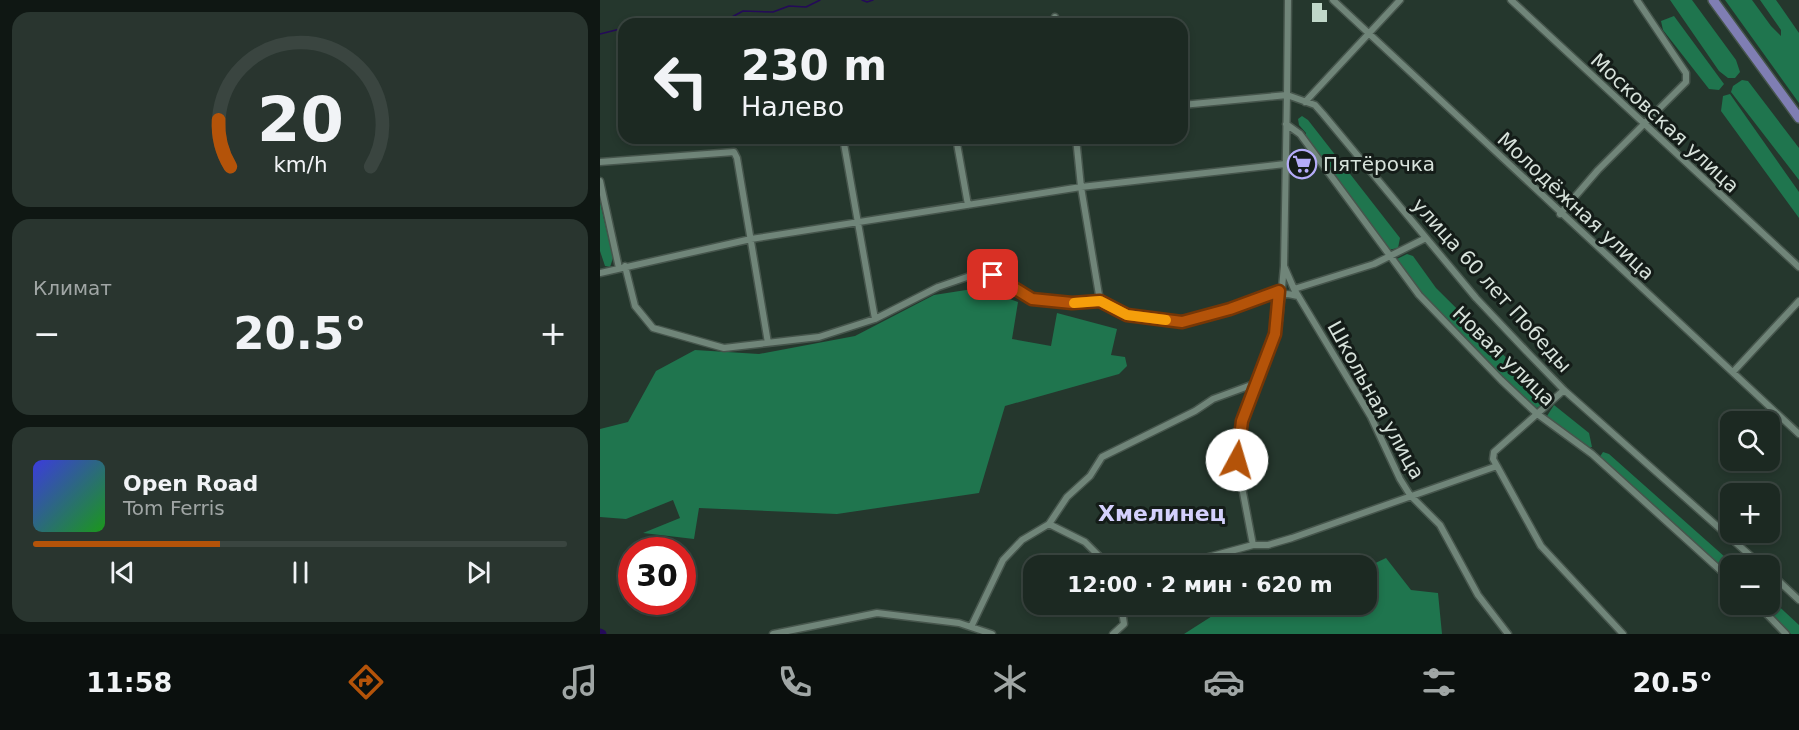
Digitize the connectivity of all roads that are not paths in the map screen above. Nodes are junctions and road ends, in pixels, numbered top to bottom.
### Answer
1 (1288, 0) edge
2 (1332, 0) edge
3 (1400, 0) edge
4 (1511, 0) edge
5 (1636, 0) edge
6 (1713, 0) edge
7 (1368, 34) junction
8 (1287, 95) junction
9 (1305, 102) junction
10 (1188, 104) edge
11 (1799, 118) edge
12 (1286, 124) junction
13 (1643, 124) junction
14 (844, 144) edge
15 (957, 144) edge
16 (1077, 144) edge
17 (600, 162) edge
18 (1286, 164) junction
19 (600, 181) edge
20 (1081, 188) junction
21 (968, 205) junction
22 (1560, 214) junction
23 (860, 224) junction
24 (1426, 238) junction
25 (751, 239) junction
26 (1390, 257) junction
27 (1284, 266) junction
28 (622, 267) junction
29 (1799, 267) edge
30 (600, 273) edge
31 (1294, 289) junction
32 (1279, 291) junction
33 (1298, 296) junction
34 (1100, 301) junction
35 (1799, 301) edge
36 (875, 319) junction
37 (768, 343) junction
38 (1733, 372) junction
39 (1254, 384) junction
40 (1564, 390) junction
41 (1536, 413) junction
42 (1799, 434) edge
43 (1497, 466) junction
44 (1410, 495) junction
45 (1049, 524) junction
46 (1253, 545) junction
47 (1098, 555) edge
48 (1216, 555) edge
49 (1750, 555) edge
50 (1720, 570) edge
51 (1780, 582) edge
52 (1799, 600) edge
53 (1123, 615) edge
54 (1768, 615) edge
55 (971, 627) junction
56 (773, 634) edge
57 (992, 634) edge
58 (1113, 634) edge
59 (1508, 634) edge
60 (1623, 634) edge
61 (1786, 634) edge

1 - 8 street
2 - 7 street, Молодёжная улица
3 - 7 street
4 - 13 street, Московская улица
5 - 13 street
6 - 11 main road
7 - 9 street
7 - 22 street, Молодёжная улица
8 - 9 street, улица 60 лет Победы
8 - 10 street
8 - 12 street
9 - 24 street, улица 60 лет Победы
12 - 18 street
12 - 26 street, Новая улица
13 - 22 street
13 - 29 street, Московская улица
14 - 23 street
15 - 21 street
16 - 20 street
17 - 25 street
18 - 20 street
18 - 27 street
19 - 28 street
20 - 21 street
20 - 34 street
21 - 23 street
22 - 38 street, Молодёжная улица
23 - 25 street
23 - 36 street
24 - 26 street
24 - 40 street, улица 60 лет Победы
25 - 28 street
25 - 37 street
26 - 31 street
26 - 41 street, Новая улица
27 - 31 street, Школьная улица
27 - 32 street
28 - 30 street
28 - 37 street
31 - 33 street, Школьная улица
32 - 33 street
32 - 34 street
32 - 39 street
33 - 44 street, Школьная улица
34 - 36 street
35 - 38 street
36 - 37 street
38 - 42 street, Молодёжная улица
39 - 45 street
39 - 46 street
40 - 41 street
40 - 49 street, улица 60 лет Победы
41 - 43 street
41 - 50 street, Новая улица
43 - 44 street
43 - 60 street
44 - 46 street
44 - 59 street, Школьная улица
45 - 47 street
45 - 55 street
46 - 48 street
51 - 52 street
53 - 58 street
54 - 61 street
55 - 56 street
55 - 57 street

